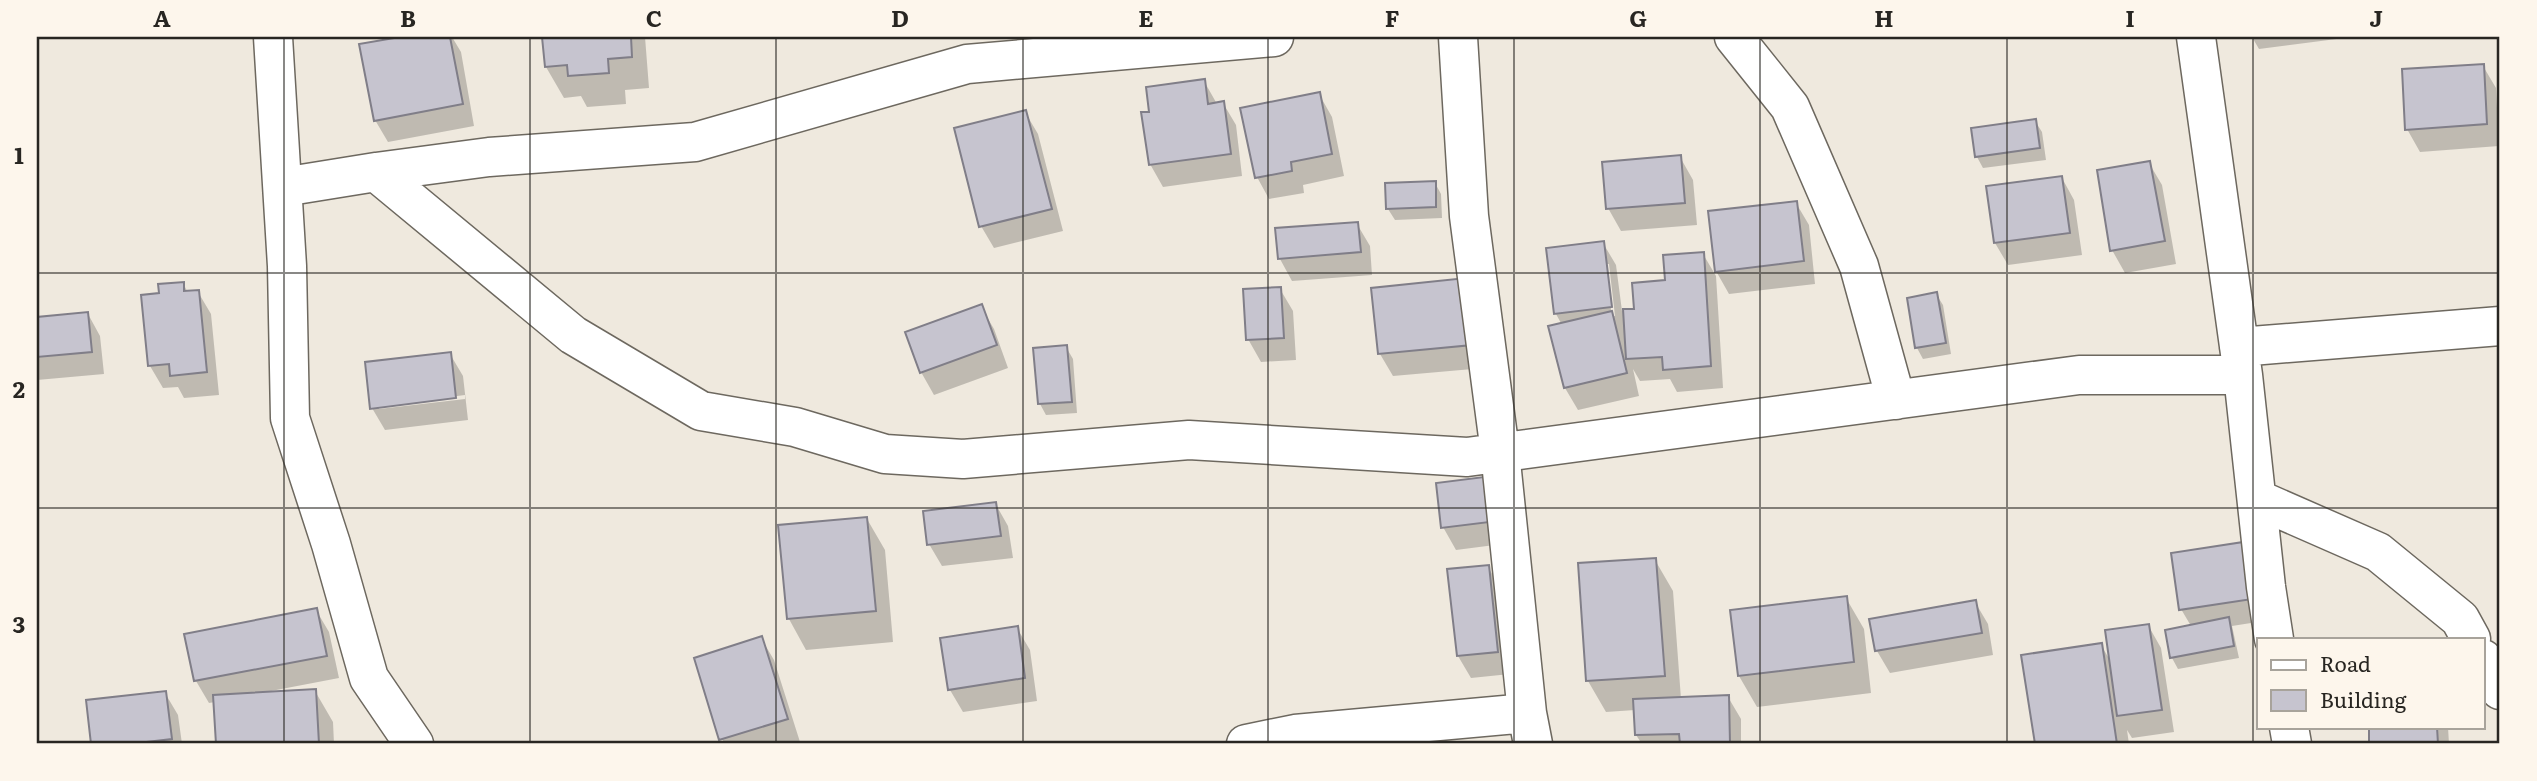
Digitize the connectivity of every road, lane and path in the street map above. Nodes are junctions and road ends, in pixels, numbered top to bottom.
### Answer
1 (273, 37) edge
2 (1275, 37) edge
3 (1458, 37) edge
4 (1734, 37) edge
5 (2196, 37) edge
6 (376, 172) junction
7 (282, 187) junction
8 (2500, 326) edge
9 (2241, 361) junction
10 (1896, 400) junction
11 (1500, 452) junction
12 (2256, 499) junction
13 (2274, 638) edge
14 (2470, 638) edge
15 (2484, 661) edge
16 (2500, 690) edge
17 (1530, 729) edge
18 (414, 744) edge
19 (1246, 744) edge

1 - 7 street
2 - 6 street
3 - 11 street
4 - 10 street
5 - 9 street
6 - 7 street
6 - 11 street
7 - 18 street
8 - 9 street
9 - 10 street
9 - 12 street
10 - 11 street
11 - 17 street
12 - 13 street
12 - 14 street
15 - 16 street
17 - 19 street

